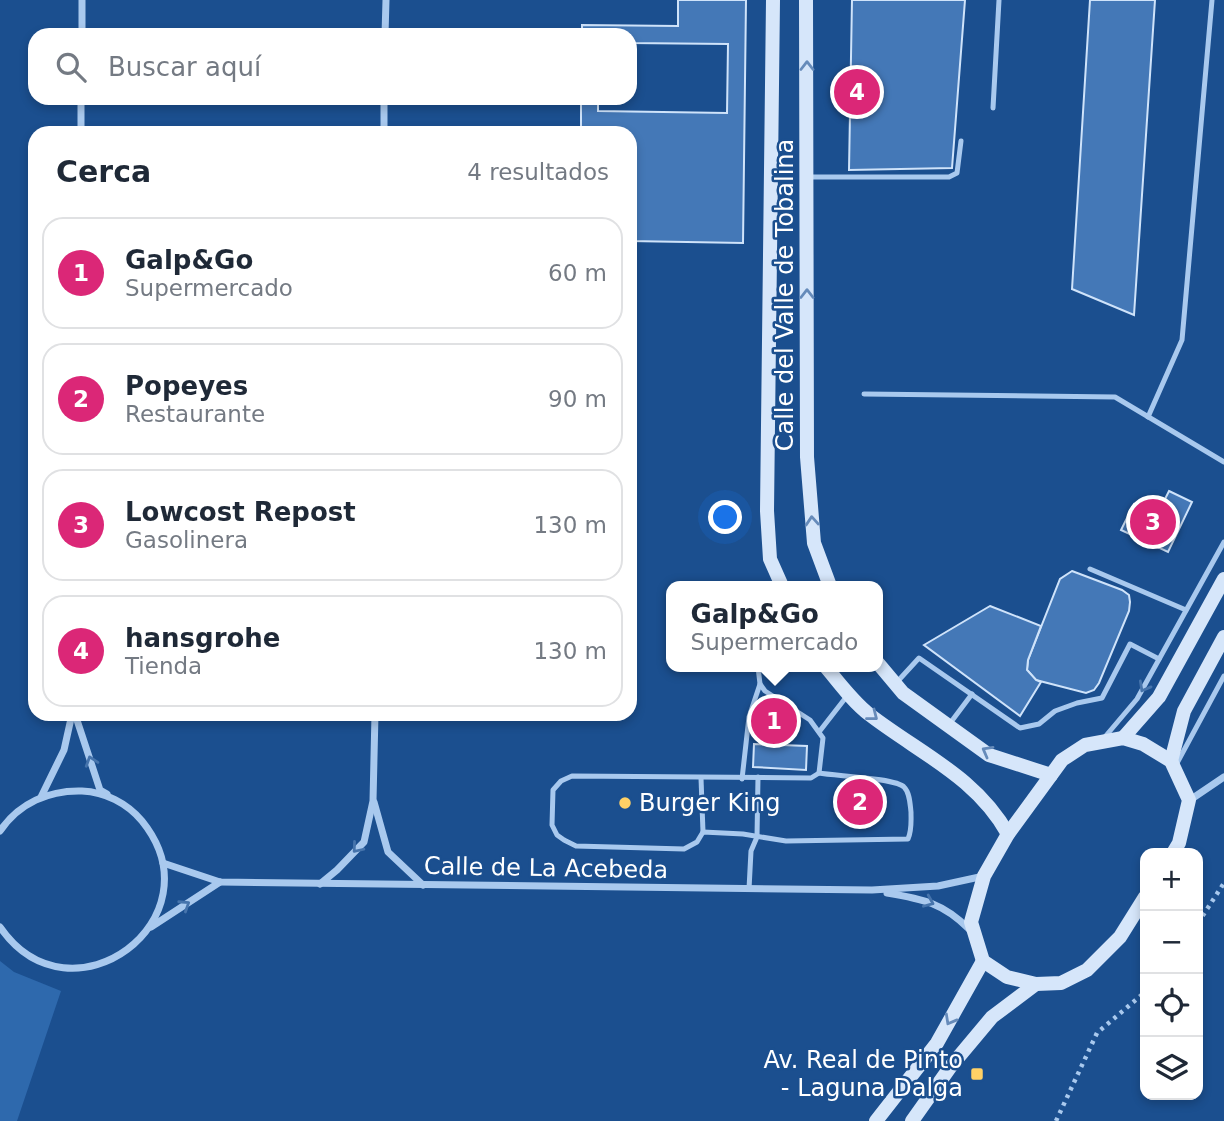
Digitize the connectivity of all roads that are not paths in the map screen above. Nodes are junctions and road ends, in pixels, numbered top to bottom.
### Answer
1 (82, 0) edge
2 (386, 0) edge
3 (773, 0) edge
4 (806, 0) edge
5 (999, 0) edge
6 (1212, 0) edge
7 (82, 28) edge
8 (385, 28) edge
9 (81, 105) edge
10 (384, 105) edge
11 (993, 108) dead end
12 (81, 126) edge
13 (384, 126) edge
14 (961, 141) dead end
15 (807, 177) junction
16 (864, 394) dead end
17 (1148, 417) junction
18 (1224, 462) edge
19 (1224, 542) edge
20 (1090, 569) dead end
21 (1224, 579) edge
22 (780, 581) edge
23 (828, 581) edge
24 (1186, 610) junction
25 (1224, 637) edge
26 (1159, 659) junction
27 (883, 669) edge
28 (759, 672) edge
29 (831, 672) edge
30 (1224, 676) edge
31 (760, 684) junction
32 (895, 684) junction
33 (849, 693) junction
34 (972, 694) junction
35 (72, 721) edge
36 (76, 721) edge
37 (375, 721) edge
38 (948, 726) junction
39 (819, 732) junction
40 (1123, 738) junction
41 (1101, 742) junction
42 (1173, 764) junction
43 (819, 773) junction
44 (1051, 775) junction
45 (758, 777) junction
46 (1224, 777) edge
47 (701, 778) junction
48 (742, 779) junction
49 (41, 797) junction
50 (117, 800) junction
51 (1189, 800) junction
52 (373, 801) junction
53 (16, 812) junction
54 (0, 822) edge
55 (0, 831) edge
56 (703, 832) junction
57 (1008, 834) junction
58 (757, 836) junction
59 (1176, 848) edge
60 (163, 863) junction
61 (984, 876) junction
62 (220, 882) junction
63 (320, 884) junction
64 (424, 886) junction
65 (749, 889) junction
66 (872, 890) junction
67 (1140, 905) edge
68 (0, 927) edge
69 (150, 928) junction
70 (975, 935) junction
71 (983, 961) junction
72 (1036, 984) junction
73 (876, 1121) edge
74 (912, 1121) edge

1 - 7 street
2 - 8 street
3 - 22 main road, Calle del Valle de Tobalina
15 -> 4 main road, Calle del Valle de Tobalina
5 - 11 lane
6 - 17 lane
9 - 12 street
10 - 13 street
14 - 15 lane
23 -> 15 main road, Calle del Valle de Tobalina
16 - 17 lane
17 - 18 lane
19 - 24 lane
20 - 24 lane
21 - 40 main road
24 - 26 lane
25 - 42 main road
26 - 34 lane
26 -> 41 lane
27 - 32 main road
28 - 31 lane
29 - 33 main road
30 - 42 lane
31 - 39 lane
31 - 48 lane
32 - 34 lane
32 - 38 main road
33 - 39 lane
33 -> 57 main road
34 - 38 lane
35 - 49 street
50 -> 36 street
37 - 52 street
44 -> 38 main road
39 - 43 lane
40 - 41 main road
40 - 42 main road
41 - 44 main road
42 - 51 main road
43 - 45 lane
43 - 58 lane
44 - 57 main road
45 - 48 lane
45 - 58 lane
46 - 51 street
47 - 48 lane
47 - 56 lane
47 - 56 lane
49 - 50 street
49 - 53 street
50 - 60 street
51 - 59 main road
52 -> 63 street
52 - 64 street
53 - 54 street
53 - 55 street
56 - 58 lane
57 - 61 main road
58 - 65 lane
60 - 62 street, Calle de La Acebeda
60 - 69 street
61 - 66 street, Calle de La Acebeda
61 - 70 main road
62 - 63 street, Calle de La Acebeda
69 -> 62 street
63 - 64 street, Calle de La Acebeda
64 - 65 street, Calle de La Acebeda
65 - 66 street, Calle de La Acebeda
66 -> 70 street, Calle de La Acebeda
67 - 72 main road
68 - 69 street
70 - 71 main road
71 - 72 main road
71 -> 73 main road
72 - 74 main road

